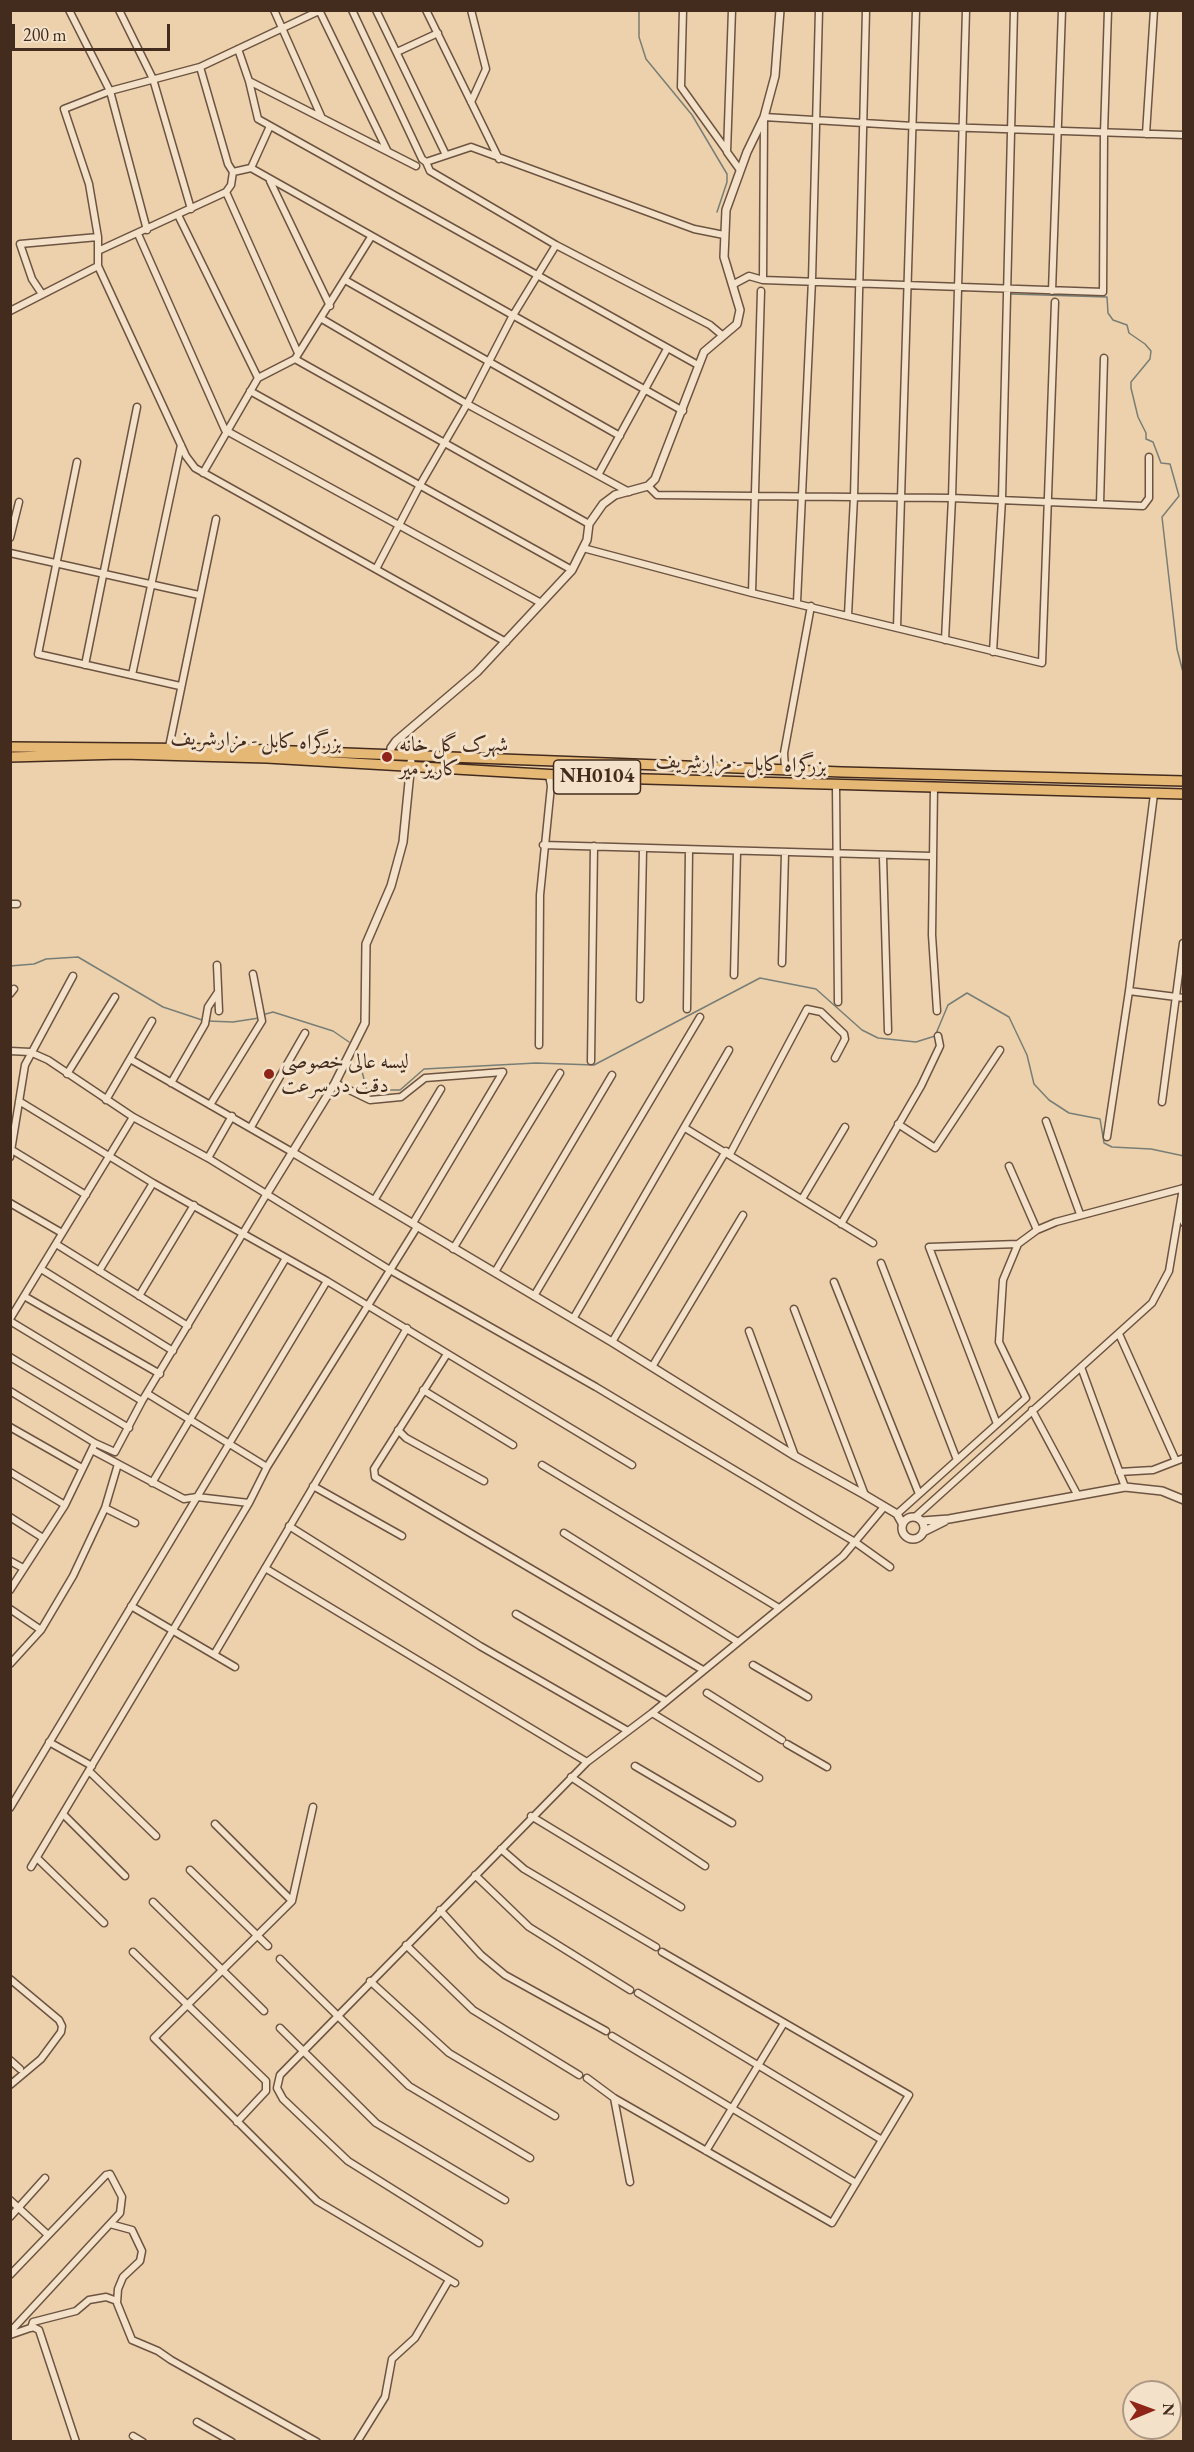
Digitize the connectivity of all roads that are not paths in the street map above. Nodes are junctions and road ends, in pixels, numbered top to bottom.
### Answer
1 (69, 10) edge
2 (119, 10) edge
3 (274, 10) edge
4 (352, 10) edge
5 (376, 10) edge
6 (426, 10) edge
7 (471, 10) edge
8 (683, 10) edge
9 (732, 10) edge
10 (780, 10) edge
11 (819, 10) edge
12 (866, 10) edge
13 (916, 10) edge
14 (966, 10) edge
15 (1014, 10) edge
16 (1062, 10) edge
17 (1108, 10) edge
18 (1154, 10) edge
19 (319, 11) edge
20 (283, 29) junction
21 (438, 33) junction
22 (238, 49) junction
23 (397, 52) junction
24 (200, 67) junction
25 (153, 80) junction
26 (249, 81) junction
27 (110, 91) junction
28 (471, 102) junction
29 (321, 116) junction
30 (764, 117) junction
31 (817, 120) junction
32 (863, 124) junction
33 (270, 126) junction
34 (913, 126) junction
35 (962, 128) junction
36 (1010, 130) junction
37 (1059, 131) junction
38 (1104, 133) junction
39 (1146, 134) junction
40 (1184, 135) edge
41 (387, 150) junction
42 (727, 152) junction
43 (446, 155) junction
44 (499, 160) junction
45 (426, 162) junction
46 (416, 166) dead end
47 (251, 168) junction
48 (740, 170) junction
49 (233, 172) junction
50 (269, 180) junction
51 (226, 192) junction
52 (191, 209) junction
53 (178, 215) junction
54 (147, 230) junction
55 (138, 234) junction
56 (724, 235) junction
57 (98, 237) junction
58 (370, 237) junction
59 (556, 245) junction
60 (100, 250) junction
61 (98, 266) junction
62 (538, 276) junction
63 (345, 280) junction
64 (740, 280) junction
65 (763, 280) junction
66 (812, 280) junction
67 (860, 284) junction
68 (909, 285) junction
69 (957, 288) junction
70 (1005, 289) junction
71 (761, 291) dead end
72 (1052, 291) junction
73 (42, 294) junction
74 (1055, 302) dead end
75 (330, 306) junction
76 (10, 311) edge
77 (512, 316) junction
78 (322, 320) junction
79 (722, 335) junction
80 (667, 349) junction
81 (296, 356) junction
82 (1104, 358) dead end
83 (490, 361) junction
84 (698, 364) junction
85 (258, 378) junction
86 (250, 391) junction
87 (645, 392) junction
88 (468, 404) junction
89 (137, 407) dead end
90 (683, 411) junction
91 (225, 430) junction
92 (620, 436) junction
93 (182, 444) junction
94 (445, 445) junction
95 (1149, 457) dead end
96 (77, 462) dead end
97 (203, 473) junction
98 (598, 475) junction
99 (420, 485) junction
100 (648, 486) junction
101 (630, 493) junction
102 (754, 496) junction
103 (802, 497) junction
104 (854, 497) junction
105 (903, 498) junction
106 (952, 498) junction
107 (1002, 499) junction
108 (19, 502) dead end
109 (1048, 502) junction
110 (1100, 504) junction
111 (216, 519) dead end
112 (590, 524) junction
113 (398, 527) junction
114 (10, 538) edge
115 (583, 548) junction
116 (10, 553) edge
117 (55, 563) junction
118 (376, 569) junction
119 (572, 570) junction
120 (102, 572) junction
121 (151, 584) junction
122 (752, 593) junction
123 (199, 595) junction
124 (797, 602) junction
125 (541, 603) junction
126 (811, 606) junction
127 (848, 615) junction
128 (897, 628) junction
129 (945, 640) junction
130 (506, 642) junction
131 (993, 652) junction
132 (85, 665) junction
133 (132, 675) junction
134 (180, 686) junction
135 (10, 747) edge
136 (169, 747) junction
137 (78, 750) junction
138 (206, 752) junction
139 (390, 753) junction
140 (267, 754) junction
141 (412, 754) junction
142 (10, 757) edge
143 (390, 765) junction
144 (411, 766) junction
145 (785, 768) junction
146 (549, 775) junction
147 (1184, 781) edge
148 (836, 786) junction
149 (934, 786) junction
150 (1154, 794) junction
151 (1184, 794) edge
152 (543, 846) junction
153 (594, 846) junction
154 (643, 849) junction
155 (689, 851) junction
156 (737, 851) junction
157 (786, 853) junction
158 (836, 853) junction
159 (883, 856) junction
160 (931, 856) junction
161 (1184, 943) edge
162 (782, 963) dead end
163 (217, 965) dead end
164 (253, 974) dead end
165 (734, 975) dead end
166 (73, 976) dead end
167 (1129, 991) junction
168 (218, 992) junction
169 (115, 998) dead end
170 (1180, 998) edge
171 (640, 999) dead end
172 (838, 1002) dead end
173 (687, 1009) dead end
174 (219, 1011) dead end
175 (937, 1011) dead end
176 (700, 1017) dead end
177 (152, 1021) dead end
178 (888, 1031) dead end
179 (305, 1033) dead end
180 (938, 1036) dead end
181 (539, 1045) dead end
182 (729, 1050) dead end
183 (1000, 1050) dead end
184 (10, 1051) edge
185 (30, 1052) junction
186 (835, 1058) dead end
187 (130, 1059) junction
188 (591, 1061) dead end
189 (560, 1073) dead end
190 (67, 1074) junction
191 (612, 1075) dead end
192 (171, 1083) junction
193 (335, 1083) junction
194 (441, 1089) dead end
195 (106, 1100) junction
196 (19, 1101) junction
197 (1162, 1102) dead end
198 (210, 1105) junction
199 (232, 1116) junction
200 (134, 1117) junction
201 (1046, 1121) dead end
202 (898, 1124) junction
203 (251, 1127) junction
204 (845, 1127) dead end
205 (685, 1128) junction
206 (1107, 1137) dead end
207 (292, 1152) junction
208 (728, 1152) junction
209 (11, 1153) edge
210 (110, 1155) junction
211 (208, 1158) junction
212 (1009, 1166) dead end
213 (153, 1183) junction
214 (1183, 1188) edge
215 (86, 1195) junction
216 (266, 1195) junction
217 (375, 1199) junction
218 (802, 1199) junction
219 (10, 1203) edge
220 (194, 1205) junction
221 (1179, 1211) junction
222 (1080, 1214) junction
223 (743, 1215) dead end
224 (1184, 1223) edge
225 (841, 1224) junction
226 (415, 1225) junction
227 (1037, 1230) junction
228 (62, 1233) junction
229 (243, 1234) junction
230 (873, 1243) dead end
231 (56, 1244) junction
232 (1018, 1244) junction
233 (453, 1249) junction
234 (286, 1258) junction
235 (881, 1263) dead end
236 (40, 1269) junction
237 (390, 1270) junction
238 (99, 1271) junction
239 (495, 1272) junction
240 (327, 1281) junction
241 (834, 1282) dead end
242 (24, 1296) junction
243 (139, 1296) junction
244 (534, 1296) junction
245 (367, 1306) junction
246 (795, 1309) dead end
247 (573, 1319) junction
248 (10, 1320) edge
249 (188, 1326) junction
250 (407, 1328) junction
251 (749, 1331) dead end
252 (1119, 1334) junction
253 (612, 1342) junction
254 (173, 1351) junction
255 (447, 1354) junction
256 (10, 1357) edge
257 (652, 1367) junction
258 (1081, 1367) junction
259 (160, 1374) junction
260 (423, 1390) junction
261 (10, 1391) edge
262 (148, 1394) junction
263 (142, 1401) junction
264 (1032, 1410) junction
265 (188, 1419) junction
266 (997, 1424) junction
267 (10, 1427) edge
268 (129, 1428) junction
269 (398, 1430) junction
270 (95, 1443) junction
271 (228, 1444) junction
272 (513, 1445) dead end
273 (92, 1450) junction
274 (795, 1456) junction
275 (1184, 1458) edge
276 (957, 1460) junction
277 (1176, 1461) junction
278 (118, 1464) junction
279 (542, 1465) dead end
280 (632, 1465) dead end
281 (267, 1467) junction
282 (82, 1468) junction
283 (10, 1472) edge
284 (1119, 1472) junction
285 (484, 1481) dead end
286 (152, 1483) junction
287 (313, 1486) junction
288 (1125, 1487) junction
289 (919, 1494) junction
290 (1077, 1494) junction
291 (865, 1495) junction
292 (197, 1497) junction
293 (1184, 1500) edge
294 (249, 1503) junction
295 (65, 1504) junction
296 (884, 1507) junction
297 (105, 1508) junction
298 (897, 1515) junction
299 (10, 1517) edge
300 (918, 1519) junction
301 (950, 1519) junction
302 (135, 1523) dead end
303 (902, 1523) junction
304 (289, 1526) junction
305 (923, 1532) junction
306 (564, 1533) dead end
307 (402, 1536) dead end
308 (43, 1538) junction
309 (855, 1542) junction
310 (10, 1561) edge
311 (890, 1567) dead end
312 (23, 1568) junction
313 (265, 1568) junction
314 (10, 1590) edge
315 (131, 1606) junction
316 (779, 1608) junction
317 (10, 1609) edge
318 (516, 1614) dead end
319 (42, 1630) junction
320 (173, 1630) junction
321 (738, 1641) junction
322 (214, 1653) junction
323 (12, 1660) edge
324 (753, 1665) dead end
325 (235, 1667) dead end
326 (703, 1670) junction
327 (707, 1693) dead end
328 (807, 1697) dead end
329 (666, 1701) junction
330 (652, 1713) junction
331 (628, 1731) junction
332 (49, 1742) junction
333 (586, 1762) junction
334 (635, 1766) dead end
335 (827, 1767) dead end
336 (90, 1768) junction
337 (571, 1777) junction
338 (759, 1778) dead end
339 (313, 1807) dead end
340 (10, 1808) edge
341 (63, 1814) junction
342 (531, 1816) junction
343 (732, 1823) dead end
344 (215, 1824) dead end
345 (156, 1836) dead end
346 (501, 1849) junction
347 (37, 1858) junction
348 (705, 1866) dead end
349 (31, 1867) dead end
350 (190, 1870) dead end
351 (475, 1875) junction
352 (125, 1876) dead end
353 (292, 1901) junction
354 (153, 1902) dead end
355 (681, 1906) dead end
356 (440, 1910) junction
357 (104, 1923) dead end
358 (257, 1936) junction
359 (406, 1945) junction
360 (268, 1946) dead end
361 (656, 1947) dead end
362 (133, 1952) dead end
363 (662, 1952) dead end
364 (280, 1959) dead end
365 (223, 1970) junction
366 (10, 1980) edge
367 (370, 1981) junction
368 (630, 1990) dead end
369 (638, 1993) dead end
370 (188, 2005) junction
371 (264, 2011) dead end
372 (337, 2014) junction
373 (784, 2023) junction
374 (280, 2028) dead end
375 (606, 2031) dead end
376 (612, 2036) dead end
377 (302, 2050) junction
378 (10, 2060) edge
379 (758, 2065) junction
380 (20, 2069) dead end
381 (579, 2075) dead end
382 (587, 2078) dead end
383 (10, 2085) edge
384 (614, 2098) junction
385 (731, 2109) junction
386 (555, 2116) dead end
387 (237, 2122) junction
388 (882, 2140) junction
389 (706, 2151) junction
390 (530, 2158) dead end
391 (45, 2178) dead end
392 (630, 2182) dead end
393 (855, 2183) junction
394 (10, 2200) edge
395 (505, 2200) dead end
396 (19, 2208) junction
397 (10, 2217) edge
398 (110, 2224) junction
399 (48, 2235) junction
400 (479, 2243) dead end
401 (10, 2275) edge
402 (117, 2301) junction
403 (31, 2328) junction
404 (10, 2333) edge
405 (197, 2422) dead end
406 (133, 2436) dead end
407 (316, 2441) edge
408 (76, 2442) edge
409 (143, 2442) edge
410 (232, 2442) edge
411 (357, 2442) edge

1 - 27 street
2 - 25 street
3 - 20 street
4 - 45 street
5 - 23 street
6 - 21 street
7 - 28 street
8 - 42 street
9 - 42 street
10 - 30 street
11 - 31 street
12 - 32 street
13 - 34 street
14 - 35 street
15 - 36 street
16 - 37 street
17 - 38 street
18 - 39 street
19 - 20 street
19 - 41 street
20 - 22 street
20 - 29 street
21 - 23 street
21 - 28 street
22 - 24 street
22 - 26 street
23 - 43 street
24 - 25 street
24 - 49 street
25 - 27 street
25 - 52 street
26 - 29 street
26 - 33 street
27 - 54 street
27 - 57 street
28 - 44 street
29 - 41 street
30 - 31 street
30 - 48 street
30 - 65 street
31 - 32 street
31 - 66 street
32 - 34 street
32 - 67 street
33 - 47 street
33 - 62 street
34 - 35 street
34 - 68 street
35 - 36 street
35 - 69 street
36 - 37 street
36 - 70 street
37 - 38 street
37 - 72 street
38 - 39 street
38 - 72 street
39 - 40 street
41 - 46 street
42 - 48 street
43 - 44 street
43 - 45 street
44 - 56 street
45 - 59 street
47 - 49 street
47 - 50 street
48 - 56 street
49 - 51 street
50 - 58 street
50 - 75 street
51 - 52 street
51 - 81 street
52 - 53 street
53 - 54 street
53 - 85 street
54 - 55 street
55 - 60 street
55 - 91 street
56 - 64 street
57 - 60 street
57 - 73 street
58 - 63 street
58 - 77 street
59 - 62 street
59 - 79 street
60 - 61 street
61 - 73 street
61 - 93 street
62 - 77 street
62 - 80 street
63 - 75 street
63 - 83 street
64 - 65 street
64 - 79 street
65 - 66 street
66 - 67 street
66 - 103 street
67 - 68 street
67 - 104 street
68 - 69 street
68 - 105 street
69 - 70 street
69 - 106 street
70 - 72 street
70 - 107 street
71 - 102 street
73 - 76 street
74 - 109 street
75 - 78 street
77 - 83 street
77 - 87 street
78 - 81 street
78 - 88 street
79 - 84 street
80 - 84 street
80 - 87 street
81 - 85 street
81 - 94 street
82 - 110 street
83 - 88 street
83 - 92 street
84 - 90 street
85 - 86 street
86 - 91 street
86 - 99 street
87 - 90 street
87 - 92 street
88 - 94 street
88 - 98 street
89 - 120 street
90 - 100 street
91 - 97 street
91 - 113 street
92 - 98 street
93 - 97 street
93 - 121 street
94 - 99 street
94 - 112 street
95 - 110 street
96 - 117 street
97 - 118 street
98 - 101 street
99 - 113 street
99 - 119 street
100 - 101 street
100 - 102 street
101 - 112 street
102 - 103 street
102 - 122 street
103 - 104 street
103 - 124 street
104 - 105 street
104 - 127 street
105 - 106 street
105 - 128 street
106 - 107 street
106 - 129 street
107 - 109 street
107 - 131 street
108 - 114 street
109 - 110 street
109 - 131 street
111 - 123 street
112 - 115 street
113 - 118 street
113 - 125 street
115 - 119 street
115 - 122 street
116 - 117 street
117 - 120 street
117 - 132 street
118 - 130 street
119 - 125 street
120 - 121 street
120 - 132 street
121 - 123 street
121 - 133 street
122 - 124 street
123 - 134 street
124 - 126 street
125 - 130 street
126 - 127 street
126 - 145 street
127 - 128 street
128 - 129 street
129 - 131 street
130 - 139 street
132 - 133 street
133 - 134 street
134 - 136 street
135 - 137 highway, بزرگراه کابل - مزارشریف / NH0104
136 - 137 highway, بزرگراه کابل - مزارشریف / NH0104
136 - 138 highway, بزرگراه کابل - مزارشریف / NH0104
137 - 138 highway, بزرگراه کابل - مزارشریف / NH0104
137 - 142 highway, بزرگراه کابل - مزارشریف / NH0104
138 - 140 highway, بزرگراه کابل - مزارشریف / NH0104
139 - 140 highway, بزرگراه کابل - مزارشریف / NH0104
139 - 141 highway, بزرگراه کابل - مزارشریف / NH0104
139 - 143 street
140 - 143 highway, بزرگراه کابل - مزارشریف / NH0104
141 - 144 street
141 - 145 highway, بزرگراه کابل - مزارشریف / NH0104
143 - 144 highway, بزرگراه کابل - مزارشریف / NH0104
144 - 146 highway, بزرگراه کابل - مزارشریف / NH0104
144 - 193 street
145 - 147 highway, بزرگراه کابل - مزارشریف / NH0104
146 - 148 highway, بزرگراه کابل - مزارشریف / NH0104
146 - 152 street
148 - 149 highway, بزرگراه کابل - مزارشریف / NH0104
148 - 158 street
149 - 150 highway, بزرگراه کابل - مزارشریف / NH0104
149 - 160 street
150 - 151 highway, بزرگراه کابل - مزارشریف / NH0104
150 - 167 street
152 - 153 street
152 - 181 street
153 - 154 street
153 - 188 street
154 - 155 street
154 - 171 street
155 - 156 street
155 - 173 street
156 - 157 street
156 - 165 street
157 - 158 street
157 - 162 street
158 - 159 street
158 - 172 street
159 - 160 street
159 - 178 street
160 - 175 street
161 - 170 street
163 - 168 street
164 - 198 street
166 - 185 street
167 - 170 street
167 - 206 street
168 - 174 street
168 - 192 street
169 - 190 street
170 - 197 street
176 - 244 street
177 - 187 street
179 - 203 street
180 - 202 street
182 - 205 street
183 - 202 street
184 - 185 street
185 - 190 street
185 - 196 street
186 - 208 street
187 - 192 street
187 - 195 street
189 - 233 street
190 - 195 street
191 - 239 street
192 - 198 street
193 - 207 street
193 - 226 street
194 - 217 street
195 - 200 street
196 - 209 street
196 - 210 street
198 - 199 street
199 - 203 street
199 - 211 street
200 - 210 street
200 - 211 street
201 - 222 street
202 - 225 street
203 - 207 street
204 - 218 street
205 - 208 street
205 - 247 street
207 - 216 street
207 - 217 street
208 - 218 street
208 - 253 street
209 - 215 street
210 - 213 street
210 - 215 street
211 - 216 street
212 - 227 street
213 - 220 street
213 - 238 street
214 - 221 street
214 - 222 street
215 - 228 street
216 - 229 street
216 - 237 street
217 - 226 street
218 - 225 street
219 - 228 street
220 - 229 street
220 - 243 street
221 - 224 street
221 - 252 street
222 - 227 street
223 - 257 street
225 - 230 street
226 - 233 street
226 - 237 street
227 - 232 street
228 - 231 street
229 - 234 street
229 - 249 street
231 - 236 street
231 - 238 street
232 - 266 street
232 - 266 street
233 - 239 street
234 - 240 street
234 - 265 street
235 - 276 street
236 - 242 street
236 - 254 street
237 - 245 street
237 - 309 street
238 - 243 street
239 - 244 street
240 - 245 street
240 - 271 street
241 - 289 street
242 - 248 street
242 - 259 street
243 - 249 street
244 - 247 street
245 - 250 street
245 - 281 street
246 - 291 street
247 - 253 street
248 - 263 street
249 - 254 street
250 - 255 street
250 - 287 street
251 - 274 street
252 - 258 street
252 - 277 street
253 - 257 street
254 - 259 street
255 - 260 street
255 - 280 street
256 - 268 street
257 - 274 street
258 - 264 street
258 - 284 street
259 - 262 street
260 - 269 street
260 - 272 street
261 - 270 street
262 - 263 street
262 - 265 street
263 - 268 street
264 - 290 street
264 - 300 street
265 - 271 street
265 - 286 street
266 - 276 street
267 - 282 street
268 - 270 street
269 - 285 street
269 - 326 street
270 - 273 street
271 - 281 street
271 - 292 street
273 - 278 street
273 - 282 street
274 - 291 street
275 - 277 street
276 - 289 street
277 - 284 street
278 - 286 street
278 - 297 street
279 - 316 street
281 - 294 street
282 - 295 street
283 - 295 street
284 - 288 street
286 - 292 street
287 - 304 street
287 - 307 street
288 - 290 street
288 - 293 street
289 - 298 street
290 - 301 street
291 - 296 street
292 - 294 street
292 - 315 street
294 - 320 street
295 - 308 street
296 - 298 street
296 - 309 street
297 - 302 street
297 - 319 street
298 - 303 street
299 - 308 street
300 - 301 street
300 - 303 street
300 - 305 street
301 - 305 street
303 - 305 street
304 - 313 street
304 - 331 street
306 - 321 street
308 - 312 street
309 - 311 street
309 - 316 street
310 - 312 street
312 - 314 street
313 - 322 street
313 - 333 street
315 - 320 street
315 - 332 street
316 - 321 street
317 - 319 street
318 - 329 street
319 - 323 street
320 - 322 street
320 - 336 street
321 - 326 street
322 - 325 street
324 - 328 street
326 - 329 street
327 - 335 street
329 - 330 street
330 - 331 street
330 - 338 street
331 - 333 street
332 - 336 street
332 - 340 street
333 - 337 street
334 - 343 street
336 - 341 street
336 - 345 street
337 - 342 street
337 - 348 street
339 - 353 street
341 - 347 street
341 - 352 street
342 - 346 street
342 - 355 street
344 - 353 street
346 - 351 street
346 - 361 street
347 - 349 street
347 - 357 street
350 - 358 street
351 - 356 street
351 - 368 street
353 - 358 street
354 - 365 street
356 - 359 street
356 - 375 street
358 - 360 street
358 - 365 street
359 - 367 street
359 - 381 street
362 - 370 street
363 - 373 street
364 - 372 street
365 - 370 street
365 - 371 street
366 - 383 street
367 - 372 street
367 - 386 street
369 - 379 street
370 - 387 street
370 - 387 street
372 - 377 street
372 - 390 street
373 - 379 street
373 - 388 street
374 - 377 street
376 - 385 street
377 - 395 street
377 - 400 street
378 - 380 street
379 - 385 street
379 - 388 street
382 - 384 street
384 - 389 street
384 - 392 street
385 - 389 street
385 - 393 street
387 - 411 street
388 - 393 street
389 - 393 street
391 - 396 street
394 - 396 street
396 - 397 street
396 - 399 street
398 - 399 street
398 - 402 street
398 - 404 street
399 - 401 street
402 - 403 street
402 - 407 street
403 - 404 street
403 - 408 street
405 - 410 street
406 - 409 street

